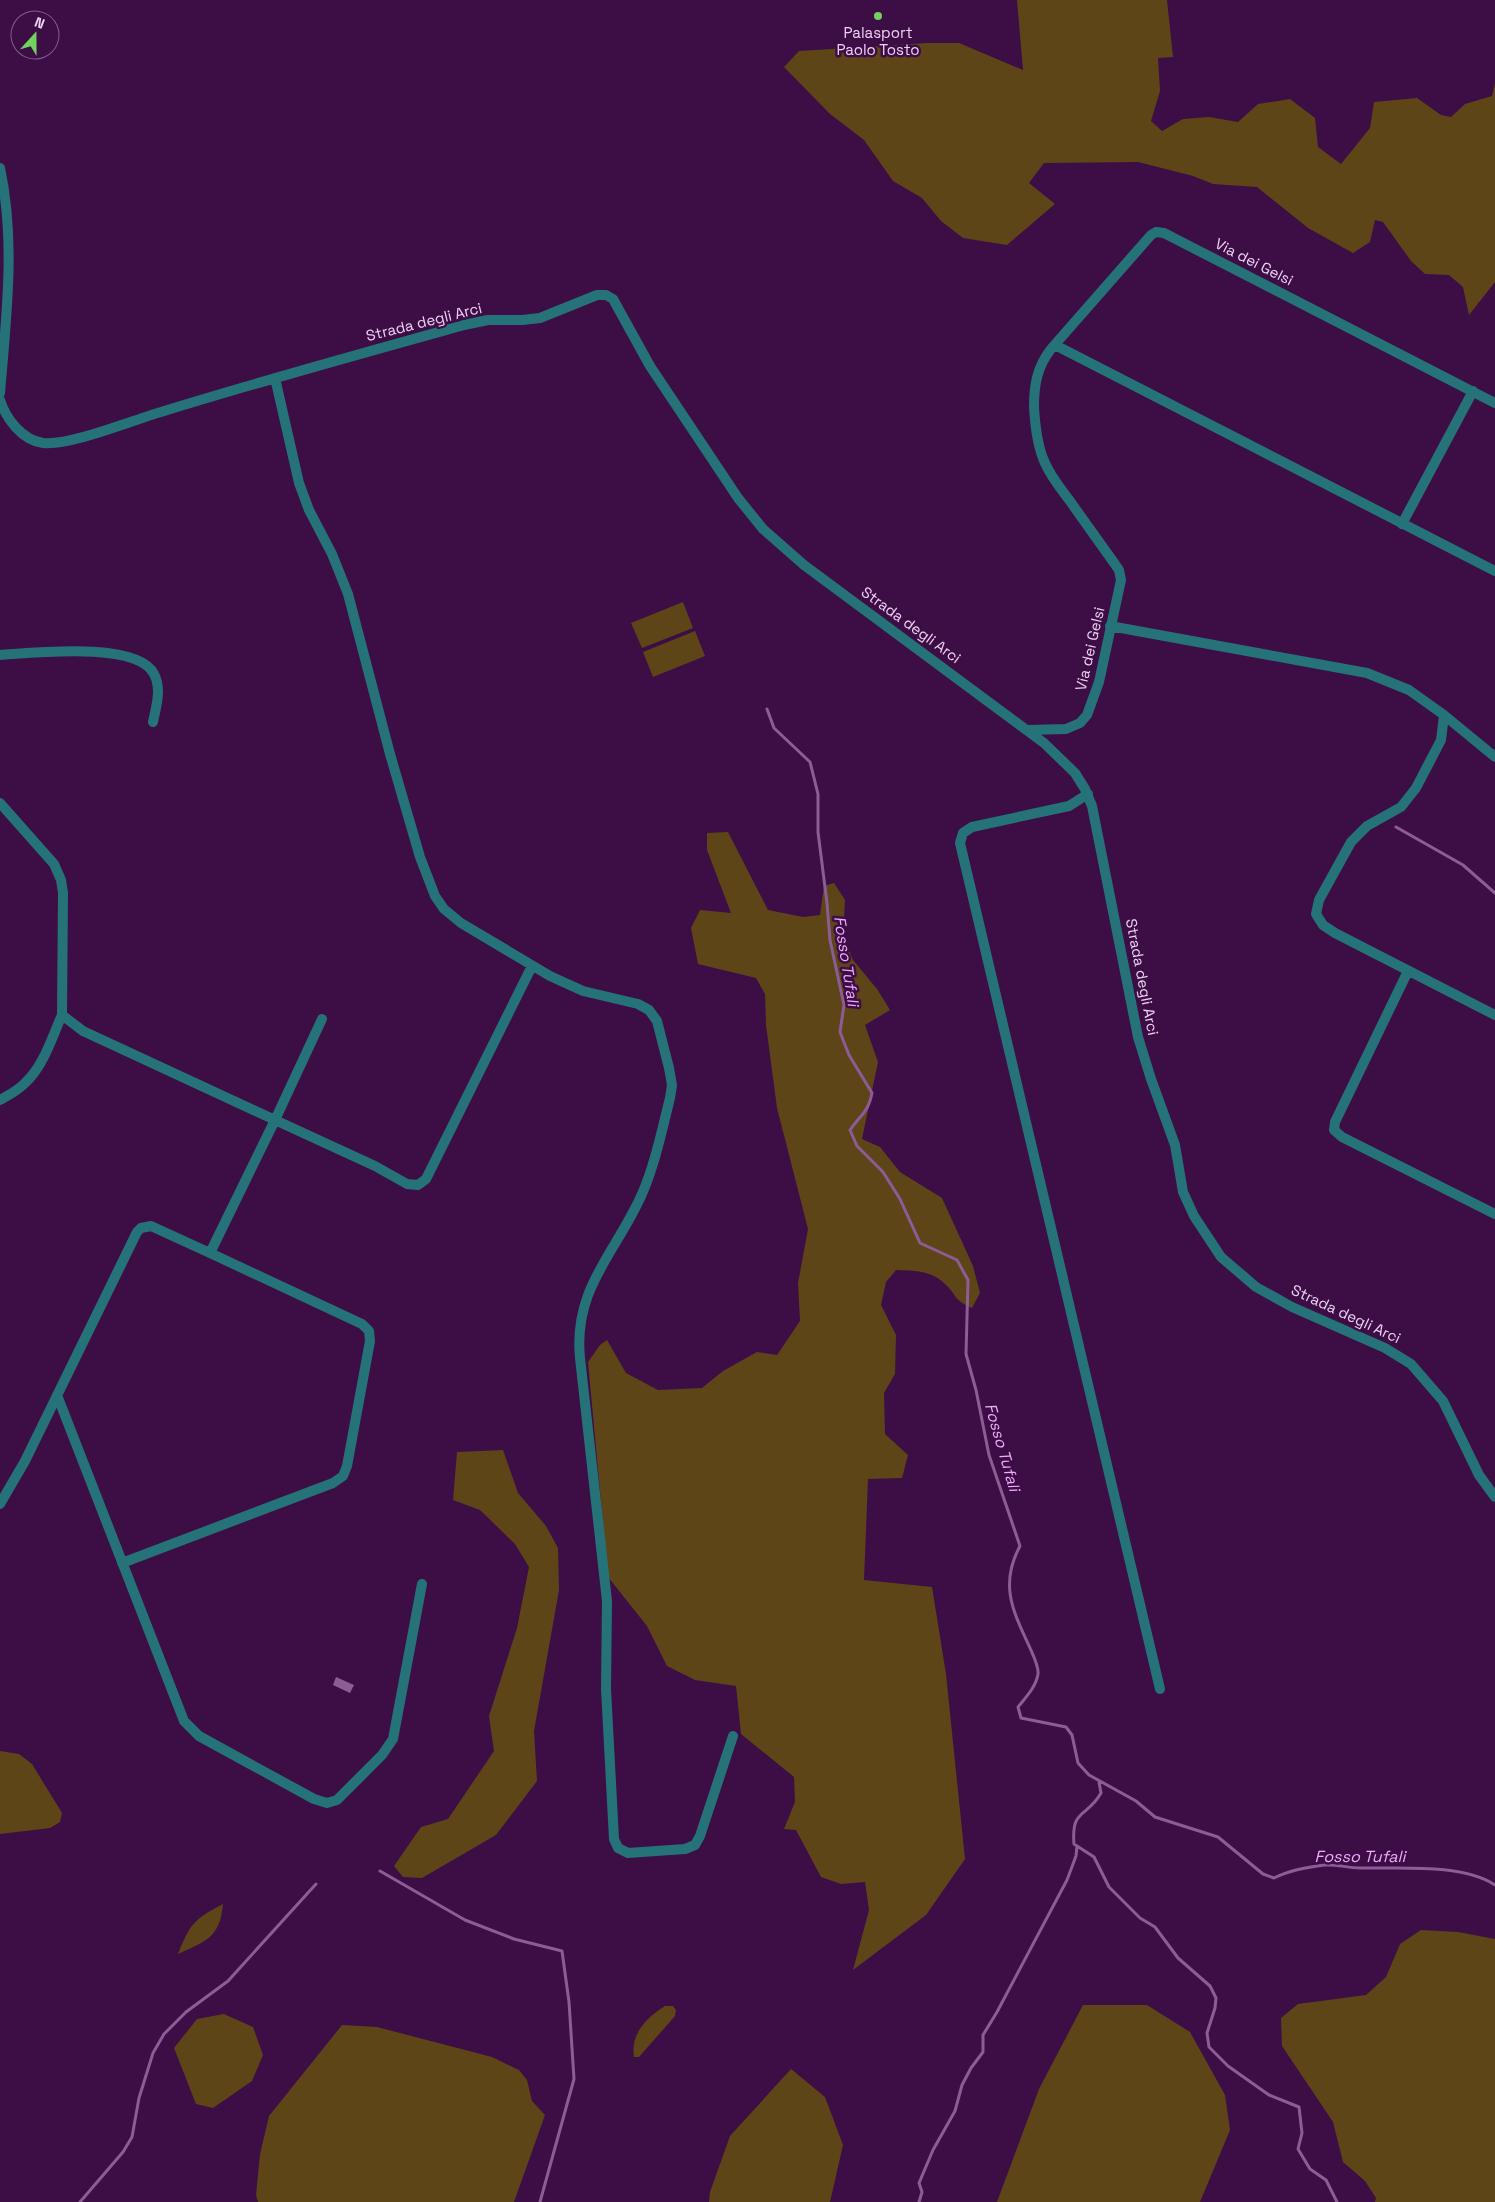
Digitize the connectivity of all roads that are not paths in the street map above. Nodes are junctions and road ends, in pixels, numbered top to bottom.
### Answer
1 (0, 168) edge
2 (1055, 345) junction
3 (274, 378) junction
4 (1473, 391) junction
5 (0, 393) edge
6 (0, 400) edge
7 (1495, 403) edge
8 (1402, 524) junction
9 (1495, 571) edge
10 (1110, 626) junction
11 (0, 655) edge
12 (1444, 715) junction
13 (153, 722) dead end
14 (1028, 730) junction
15 (1495, 757) edge
16 (1088, 794) junction
17 (0, 803) edge
18 (532, 966) junction
19 (1408, 970) junction
20 (62, 1015) junction
21 (1495, 1015) edge
22 (322, 1019) dead end
23 (0, 1100) edge
24 (275, 1120) junction
25 (1495, 1214) edge
26 (210, 1253) junction
27 (57, 1395) junction
28 (1495, 1496) edge
29 (0, 1504) edge
30 (122, 1563) junction
31 (422, 1584) dead end
32 (1160, 1689) dead end
33 (733, 1736) dead end

1 - 5 street
2 - 4 street, Via dei Gelsi
2 - 8 street
2 - 10 street, Via dei Gelsi
3 - 6 street, Strada degli Arci
3 - 14 street, Strada degli Arci
3 - 18 street
4 - 7 street, Via dei Gelsi
4 - 8 street
8 - 9 street
10 - 12 street
10 - 14 street, Via dei Gelsi
11 - 13 street
12 - 15 street
12 - 19 street
14 - 16 street, Strada degli Arci
16 - 28 street, Strada degli Arci
16 - 32 street
17 - 20 street
18 - 24 street
18 - 33 street
19 - 21 street
19 - 25 street
20 - 23 street
20 - 24 street
22 - 24 street
24 - 26 street
26 - 27 street
26 - 30 street
27 - 29 street
27 - 30 street
30 - 31 street

